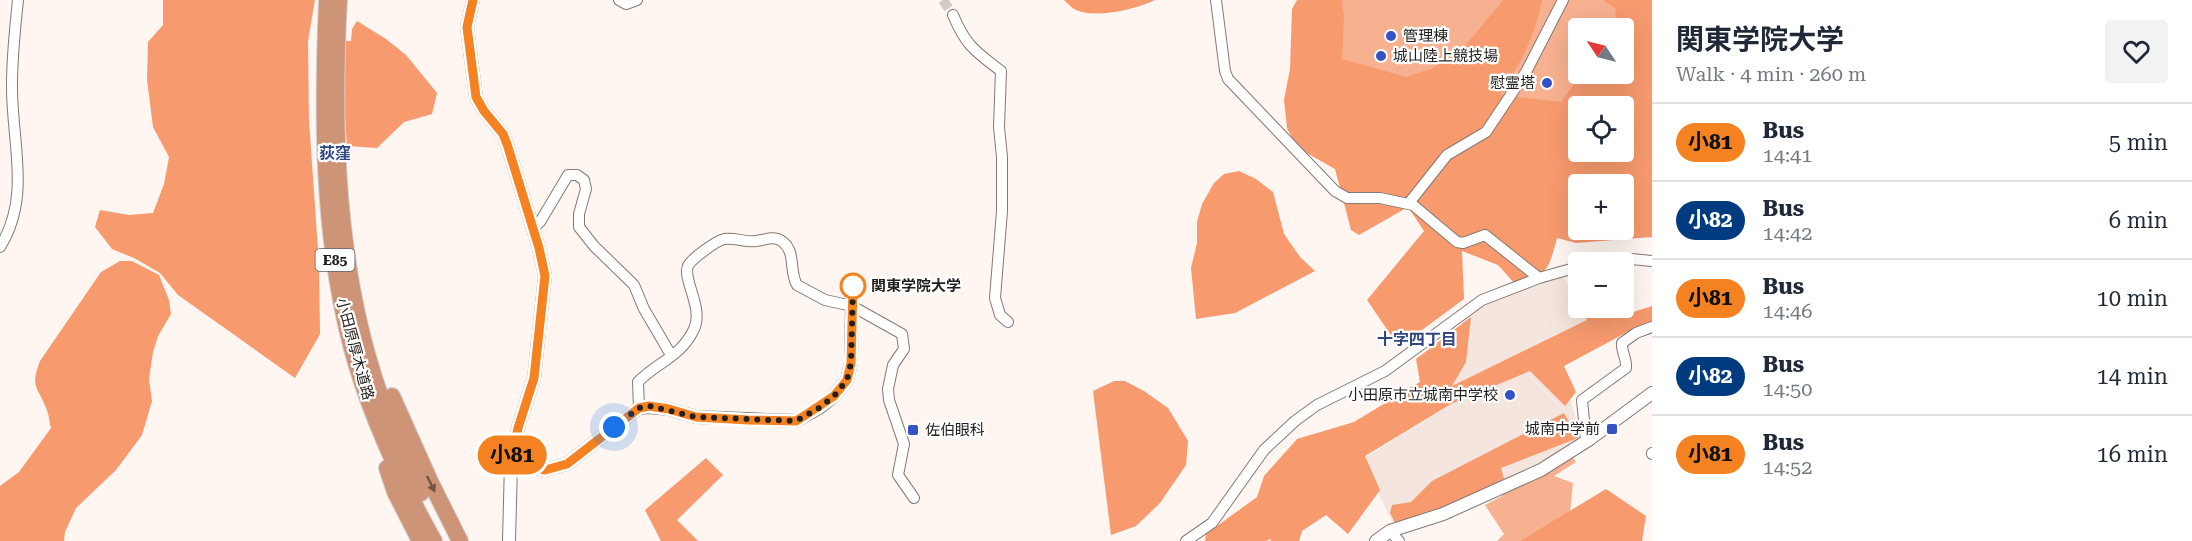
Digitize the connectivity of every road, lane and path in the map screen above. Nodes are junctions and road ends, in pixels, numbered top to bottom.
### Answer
1 (18, 0) edge
2 (327, 0) edge
3 (339, 0) edge
4 (472, 0) edge
5 (619, 0) edge
6 (638, 0) edge
7 (1216, 0) edge
8 (1563, 0) edge
9 (953, 15) tunnel mouth
10 (1409, 203) junction
11 (532, 228) junction
12 (344, 231) junction
13 (0, 247) edge
14 (1634, 259) edge
15 (1652, 261) edge
16 (1568, 270) edge
17 (1539, 278) junction
18 (852, 306) junction
19 (1008, 322) dead end
20 (1652, 327) edge
21 (671, 355) junction
22 (1652, 393) edge
23 (367, 396) junction
24 (639, 408) junction
25 (1586, 441) junction
26 (511, 463) junction
27 (914, 498) dead end
28 (420, 504) junction
29 (1390, 531) junction
30 (420, 541) edge
31 (434, 541) edge
32 (447, 541) edge
33 (460, 541) edge
34 (509, 541) edge
35 (1186, 541) edge
36 (1376, 541) edge
37 (1399, 541) edge

1 - 13 street
2 - 23 highway, 小田原厚木道路 / E85
3 - 12 highway, 小田原厚木道路 / E85
4 - 11 street
5 - 6 street
7 - 10 street
8 - 10 street
9 - 19 street
10 - 17 street
11 - 21 street
11 - 26 street
12 - 28 highway, 小田原厚木道路 / E85
12 -> 33 highway
14 - 15 street
16 - 17 street
17 - 35 street
18 - 21 street
18 - 24 street
18 - 27 street
20 - 25 street
21 - 24 street
22 - 25 street
23 - 28 highway, 小田原厚木道路 / E85
23 - 30 highway
24 - 26 street
25 - 29 street
26 - 34 street
28 - 31 highway, 小田原厚木道路 / E85
28 - 32 highway, 小田原厚木道路 / E85
29 - 36 street
29 - 37 street

